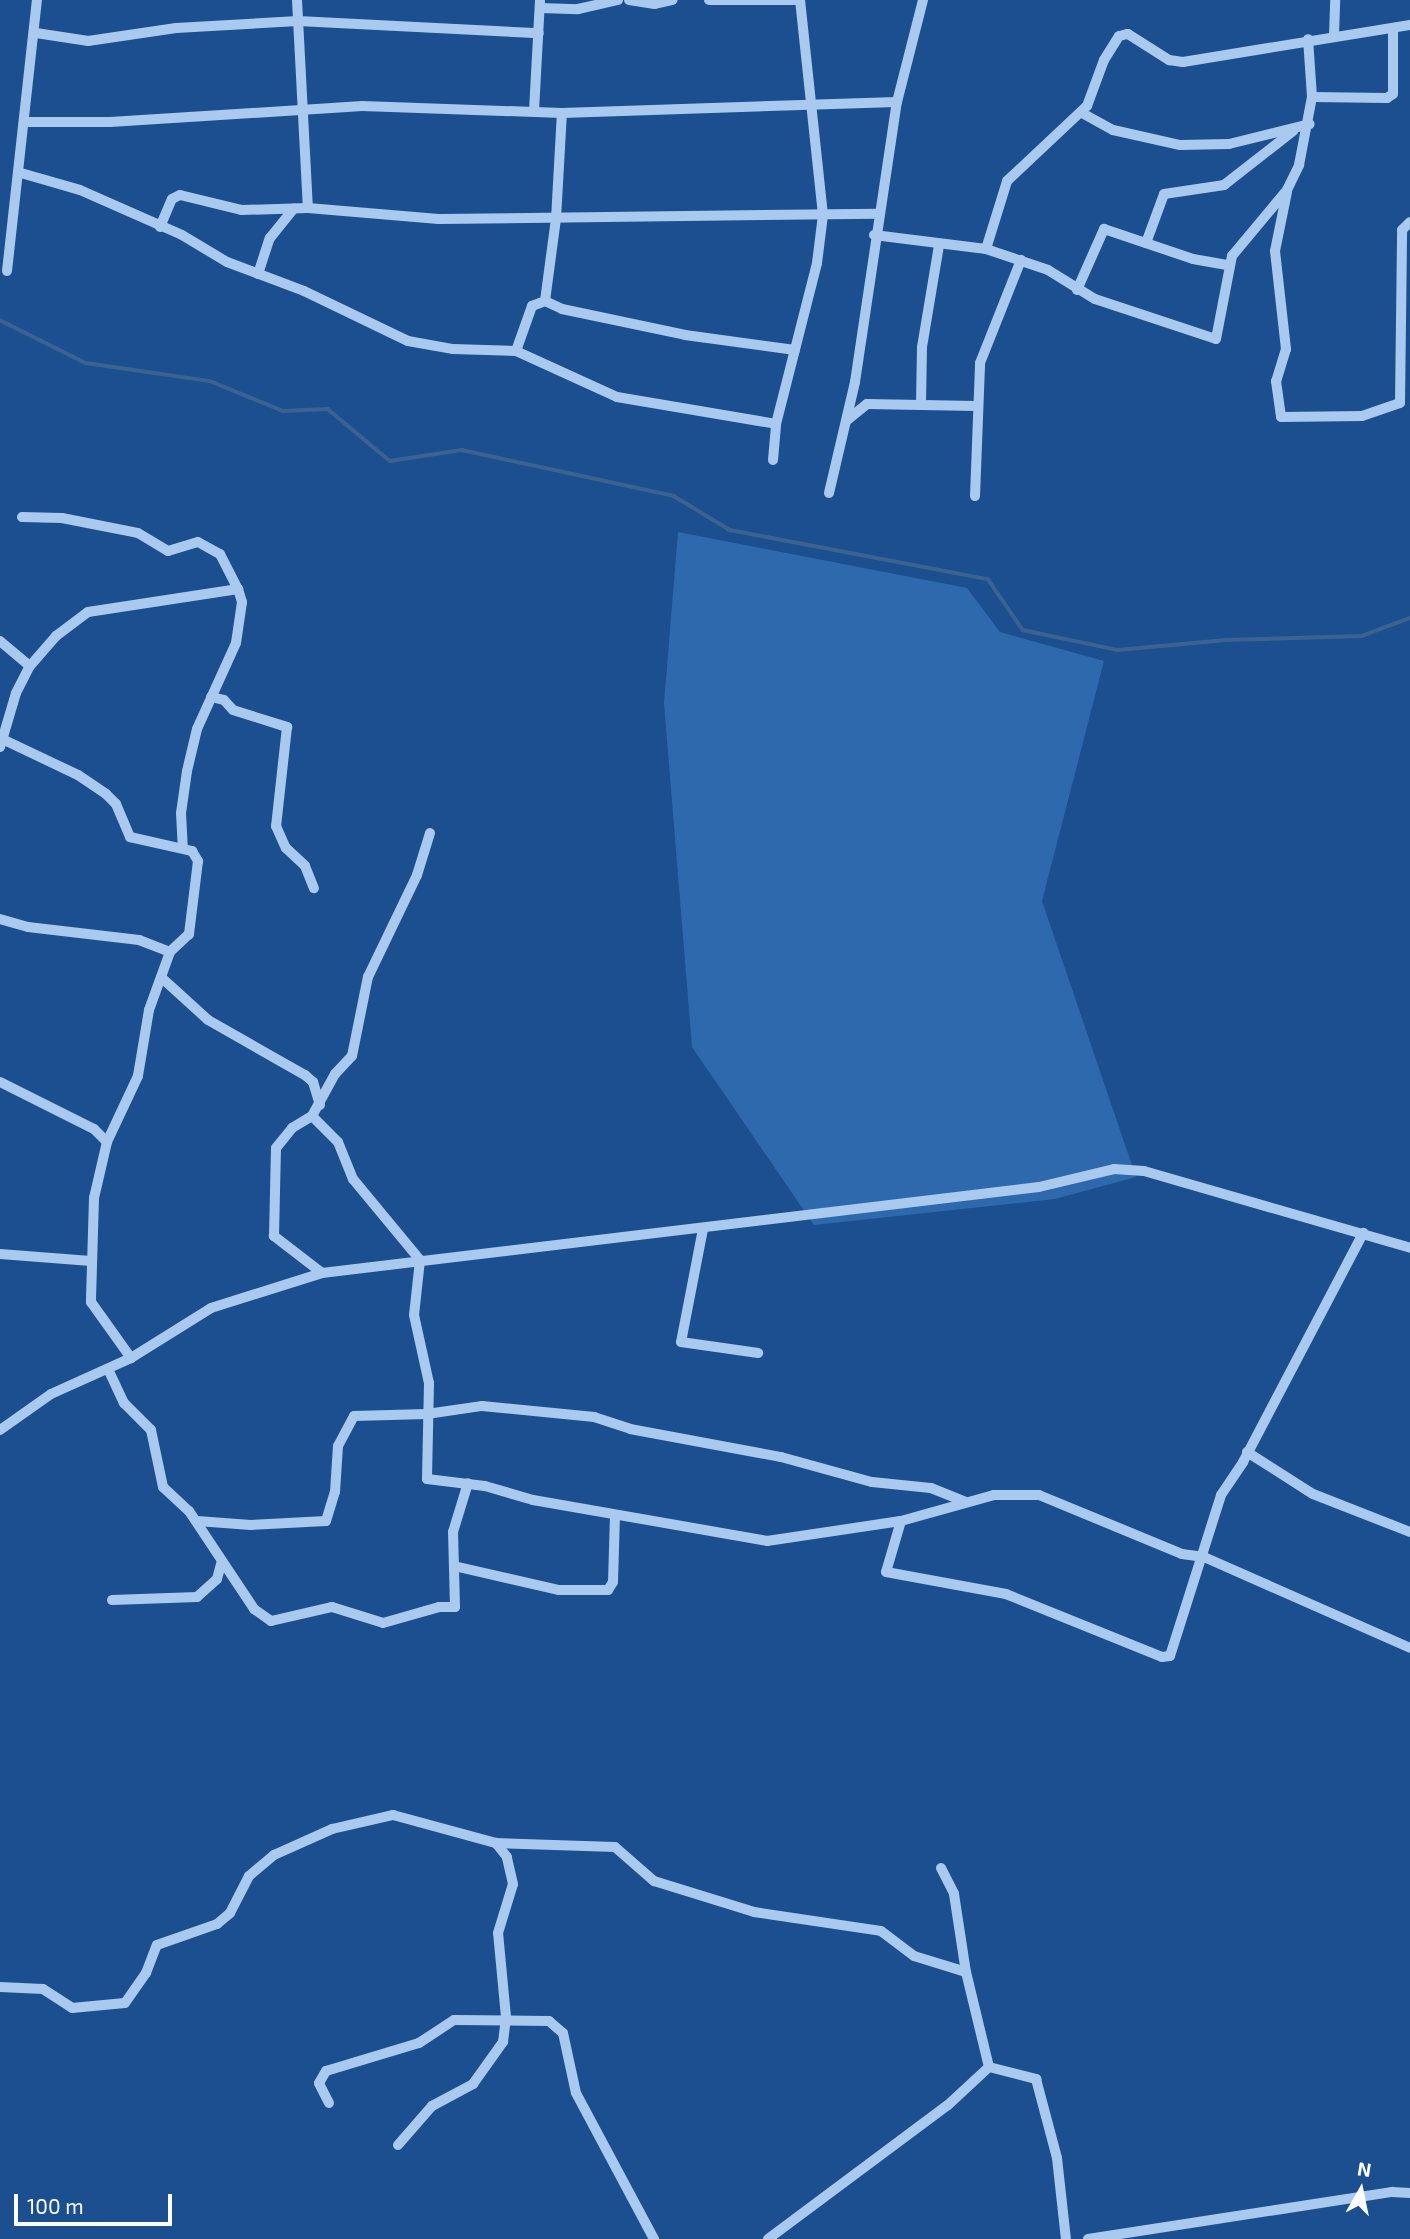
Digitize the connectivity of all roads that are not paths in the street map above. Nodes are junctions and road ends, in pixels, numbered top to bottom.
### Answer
1 (37, 0) edge
2 (297, 0) edge
3 (618, 0) edge
4 (629, 0) edge
5 (673, 0) edge
6 (709, 0) edge
7 (799, 0) edge
8 (923, 0) edge
9 (1335, 0) edge
10 (540, 4) edge
11 (298, 21) junction
12 (1410, 25) edge
13 (1394, 31) junction
14 (36, 33) junction
15 (539, 33) junction
16 (1334, 35) junction
17 (1308, 39) junction
18 (1312, 97) junction
19 (897, 102) junction
20 (809, 107) junction
21 (301, 110) junction
22 (534, 111) junction
23 (562, 113) junction
24 (1082, 113) junction
25 (27, 121) junction
26 (1310, 124) junction
27 (1295, 129) junction
28 (21, 173) junction
29 (1287, 190) junction
30 (294, 208) junction
31 (309, 208) junction
32 (878, 214) junction
33 (823, 215) junction
34 (556, 219) junction
35 (1410, 222) edge
36 (160, 227) junction
37 (874, 235) junction
38 (1146, 243) junction
39 (939, 245) junction
40 (986, 249) junction
41 (1021, 260) junction
42 (1228, 265) junction
43 (7, 271) dead end
44 (258, 274) junction
45 (1077, 290) junction
46 (545, 301) junction
47 (795, 350) junction
48 (516, 351) junction
49 (920, 404) junction
50 (976, 405) junction
51 (844, 423) junction
52 (776, 424) junction
53 (773, 460) dead end
54 (829, 493) dead end
55 (975, 496) dead end
56 (22, 517) dead end
57 (238, 589) junction
58 (0, 641) edge
59 (30, 666) junction
60 (211, 697) junction
61 (2, 742) edge
62 (430, 834) dead end
63 (183, 848) junction
64 (314, 888) dead end
65 (0, 919) edge
66 (170, 952) junction
67 (163, 979) junction
68 (0, 1082) edge
69 (320, 1105) junction
70 (312, 1116) junction
71 (107, 1142) junction
72 (703, 1229) junction
73 (1363, 1233) junction
74 (1410, 1248) edge
75 (0, 1254) edge
76 (420, 1260) junction
77 (91, 1261) junction
78 (322, 1273) junction
79 (758, 1353) dead end
80 (131, 1358) junction
81 (108, 1370) junction
82 (427, 1414) junction
83 (0, 1430) edge
84 (1247, 1452) junction
85 (468, 1483) junction
86 (966, 1502) junction
87 (615, 1515) junction
88 (197, 1521) junction
89 (901, 1521) junction
90 (1410, 1532) edge
91 (1204, 1557) junction
92 (220, 1564) junction
93 (454, 1566) junction
94 (112, 1600) dead end
95 (1410, 1648) edge
96 (496, 1843) junction
97 (941, 1868) dead end
98 (966, 1972) junction
99 (0, 1987) edge
100 (506, 2017) junction
101 (989, 2067) junction
102 (329, 2103) dead end
103 (398, 2145) dead end
104 (1410, 2193) edge
105 (654, 2239) edge
106 (768, 2239) edge
107 (1066, 2239) edge
108 (1088, 2239) edge

1 - 14 street
2 - 11 street
3 - 10 street
4 - 5 street
6 - 7 street
7 - 20 street
8 - 19 street
9 - 16 street
10 - 15 street
11 - 14 street
11 - 15 street
11 - 21 street
12 - 13 street
13 - 16 street
13 - 18 street
14 - 25 street
15 - 22 street
16 - 17 street
17 - 18 street
17 - 24 street
18 - 26 street
19 - 20 street
19 - 32 street
20 - 23 street
20 - 33 street
21 - 22 street
21 - 25 street
21 - 31 street
22 - 23 street
23 - 34 street
24 - 27 street
24 - 40 street
25 - 28 street
26 - 27 street
26 - 29 street
27 - 38 street
28 - 36 street
28 - 43 street
29 - 35 street
29 - 42 street
30 - 31 street
30 - 36 street
30 - 44 street
31 - 34 street
32 - 33 street
32 - 37 street
33 - 34 street
33 - 47 street
34 - 46 street
36 - 44 street
37 - 39 street
37 - 51 street
38 - 42 street
38 - 45 street
39 - 40 street
39 - 49 street
40 - 41 street
41 - 45 street
41 - 50 street
42 - 45 street
44 - 48 street
46 - 47 street
46 - 48 street
47 - 52 street
48 - 52 street
49 - 50 street
49 - 51 street
50 - 55 street
51 - 54 street
52 - 53 street
56 - 57 street
57 - 59 street
57 - 60 street
58 - 59 street
59 - 61 street
60 - 63 street
60 - 64 street
61 - 63 street
62 - 69 street
63 - 66 street
65 - 66 street
66 - 67 street
67 - 69 street
67 - 71 street
68 - 71 street
69 - 70 street
70 - 76 street
70 - 78 street
71 - 77 street
72 - 73 street
72 - 76 street
72 - 79 street
73 - 74 street
73 - 84 street
75 - 77 street
76 - 78 street
76 - 82 street
77 - 80 street
78 - 80 street
80 - 81 street
81 - 83 street
81 - 88 street
82 - 85 street
82 - 86 street
82 - 88 street
84 - 90 street
84 - 91 street
85 - 87 street
85 - 93 street
86 - 89 street
86 - 91 street
87 - 89 street
87 - 93 street
88 - 92 street
89 - 91 street
91 - 95 street
92 - 93 street
92 - 94 street
96 - 98 street
96 - 99 street
96 - 100 street
97 - 98 street
98 - 101 street
100 - 102 street
100 - 103 street
100 - 105 street
101 - 106 street
101 - 107 street
104 - 108 street

